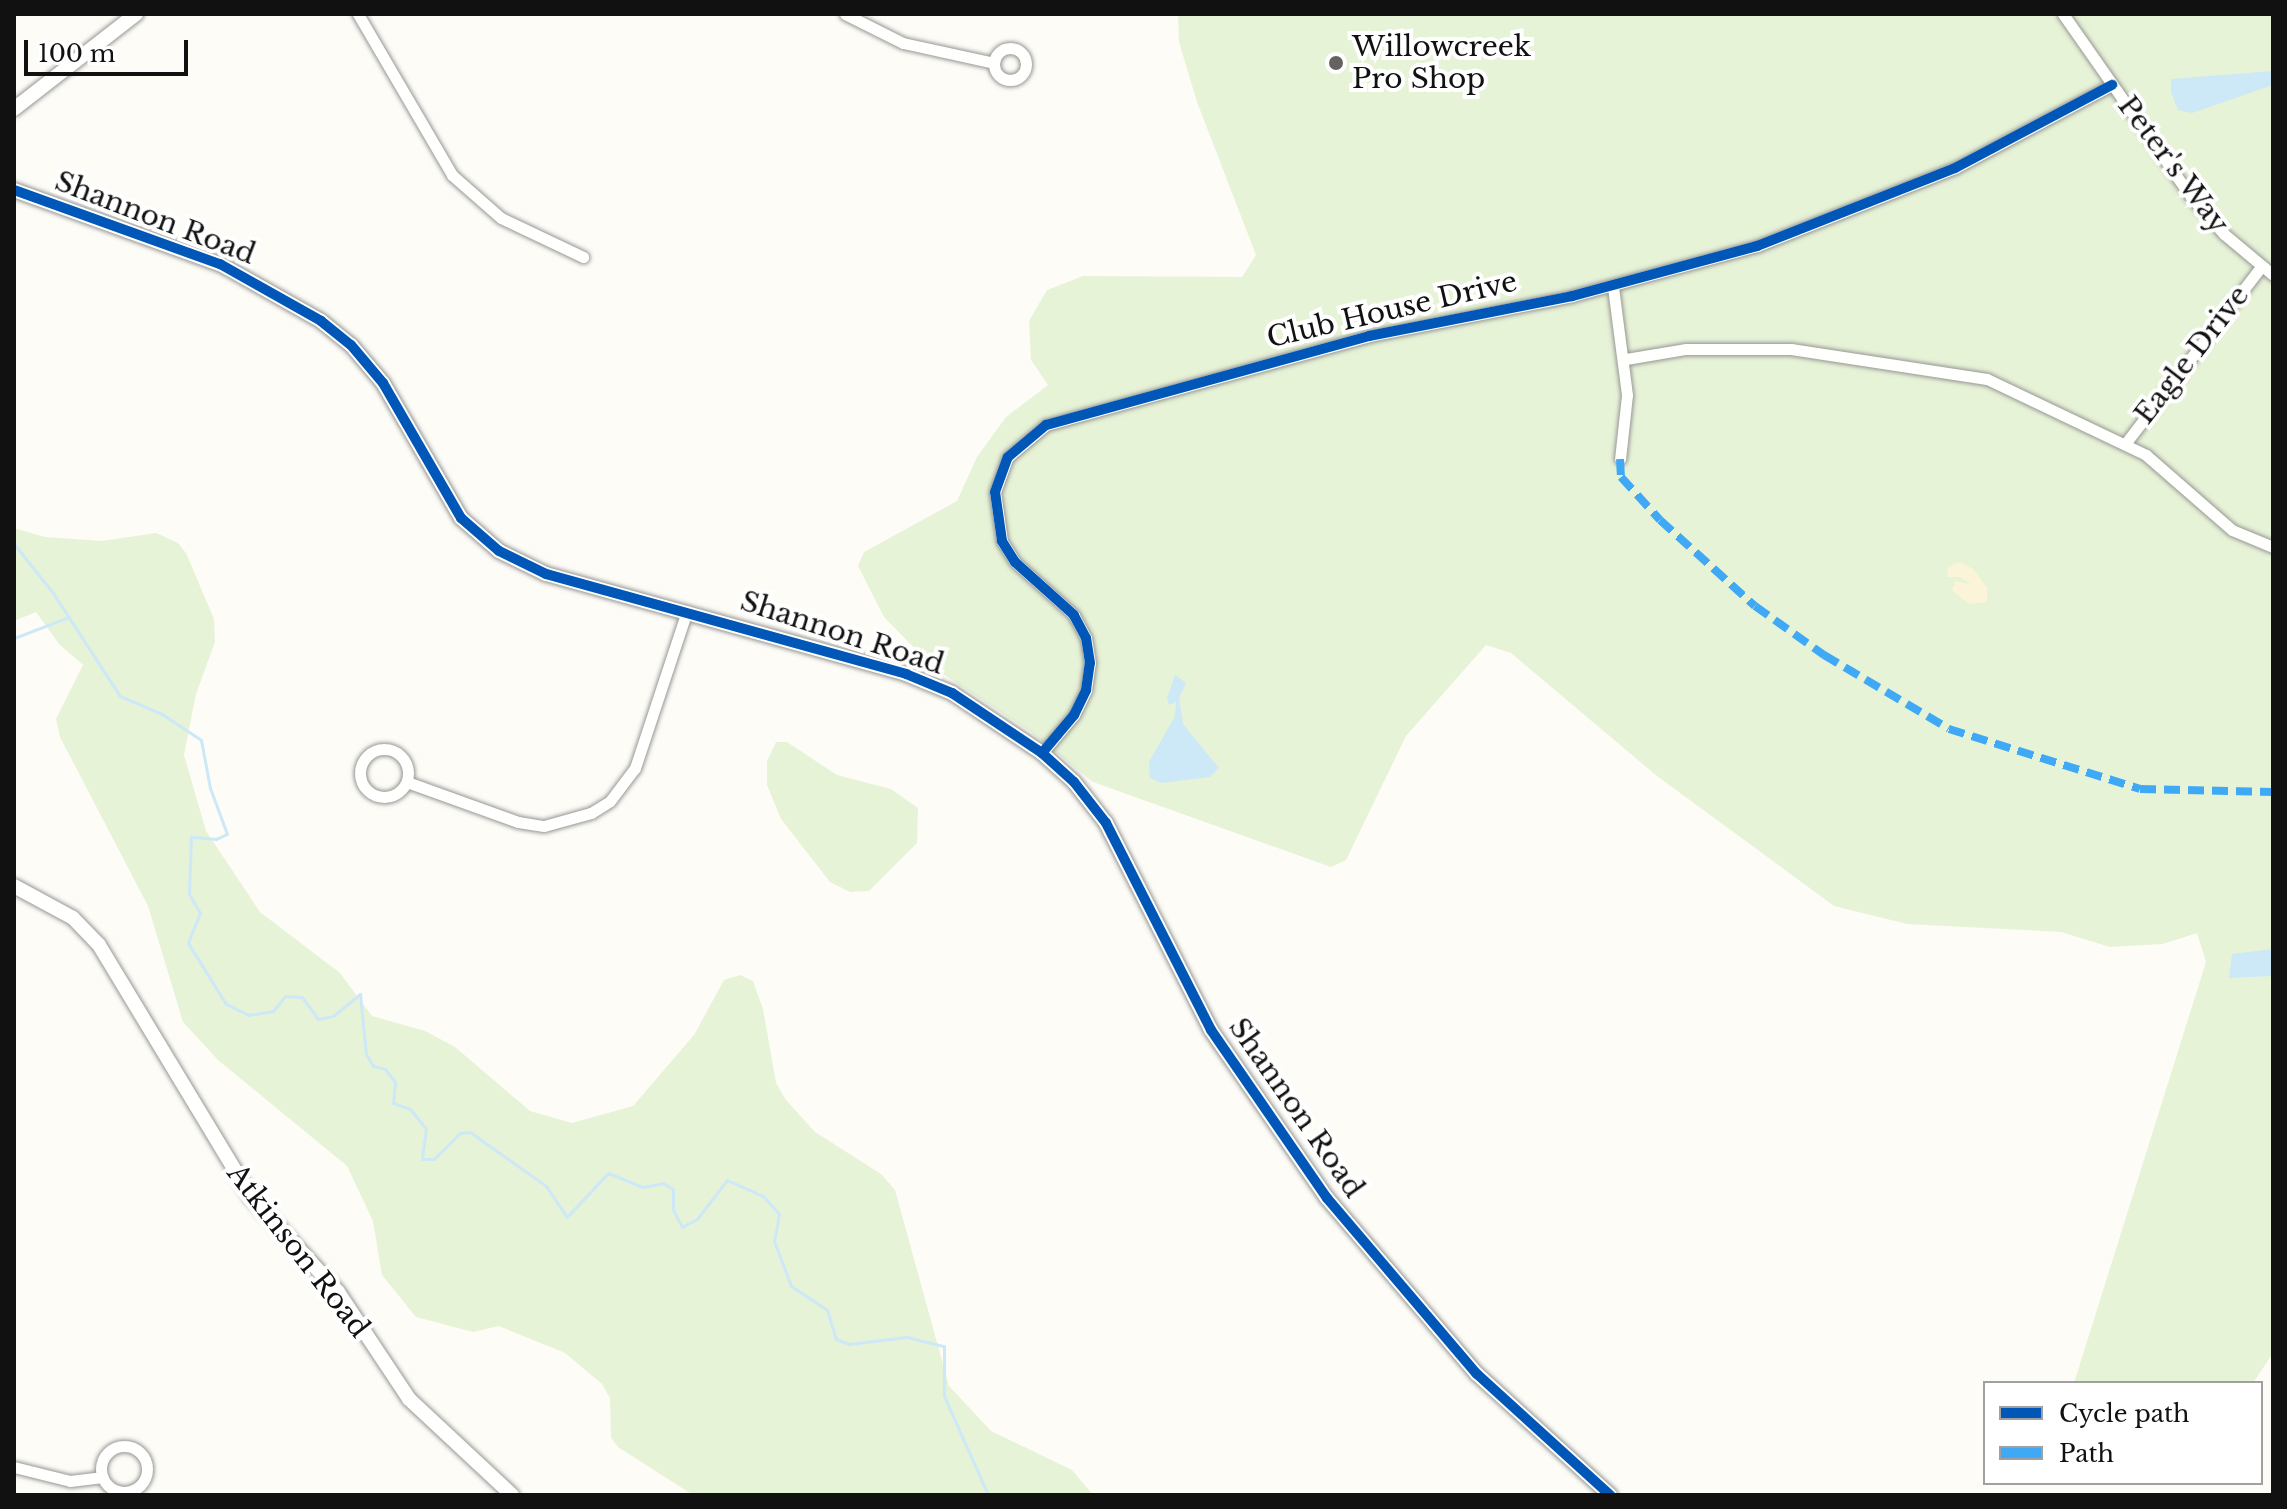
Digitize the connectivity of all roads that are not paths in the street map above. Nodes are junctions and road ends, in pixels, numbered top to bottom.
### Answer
1 (136, 14) edge
2 (358, 14) edge
3 (845, 14) edge
4 (2063, 14) edge
5 (994, 63) dead end
6 (2112, 85) junction
7 (14, 109) edge
8 (14, 190) edge
9 (583, 257) dead end
10 (2261, 267) junction
11 (2273, 275) edge
12 (1613, 287) junction
13 (1626, 359) junction
14 (2125, 444) junction
15 (1620, 459) dead end
16 (2273, 547) edge
17 (687, 611) junction
18 (1042, 753) junction
19 (407, 782) junction
20 (14, 886) edge
21 (14, 1467) edge
22 (103, 1477) junction
23 (512, 1495) edge
24 (1610, 1495) edge

1 - 7 street
2 - 9 street
3 - 5 street
4 - 6 street, Peter's Way
6 - 10 street, Peter's Way
6 - 12 street, Club House Drive
8 - 17 street, Shannon Road
10 - 11 street, Peter's Way
10 - 14 street, Eagle Drive
12 - 13 street
12 - 18 street, Club House Drive
13 - 14 street
13 - 15 street
14 - 16 street
17 - 18 street, Shannon Road
17 - 19 street
18 - 24 street, Shannon Road
19 - 19 street
20 - 23 street, Atkinson Road
21 - 22 street
22 - 22 street

